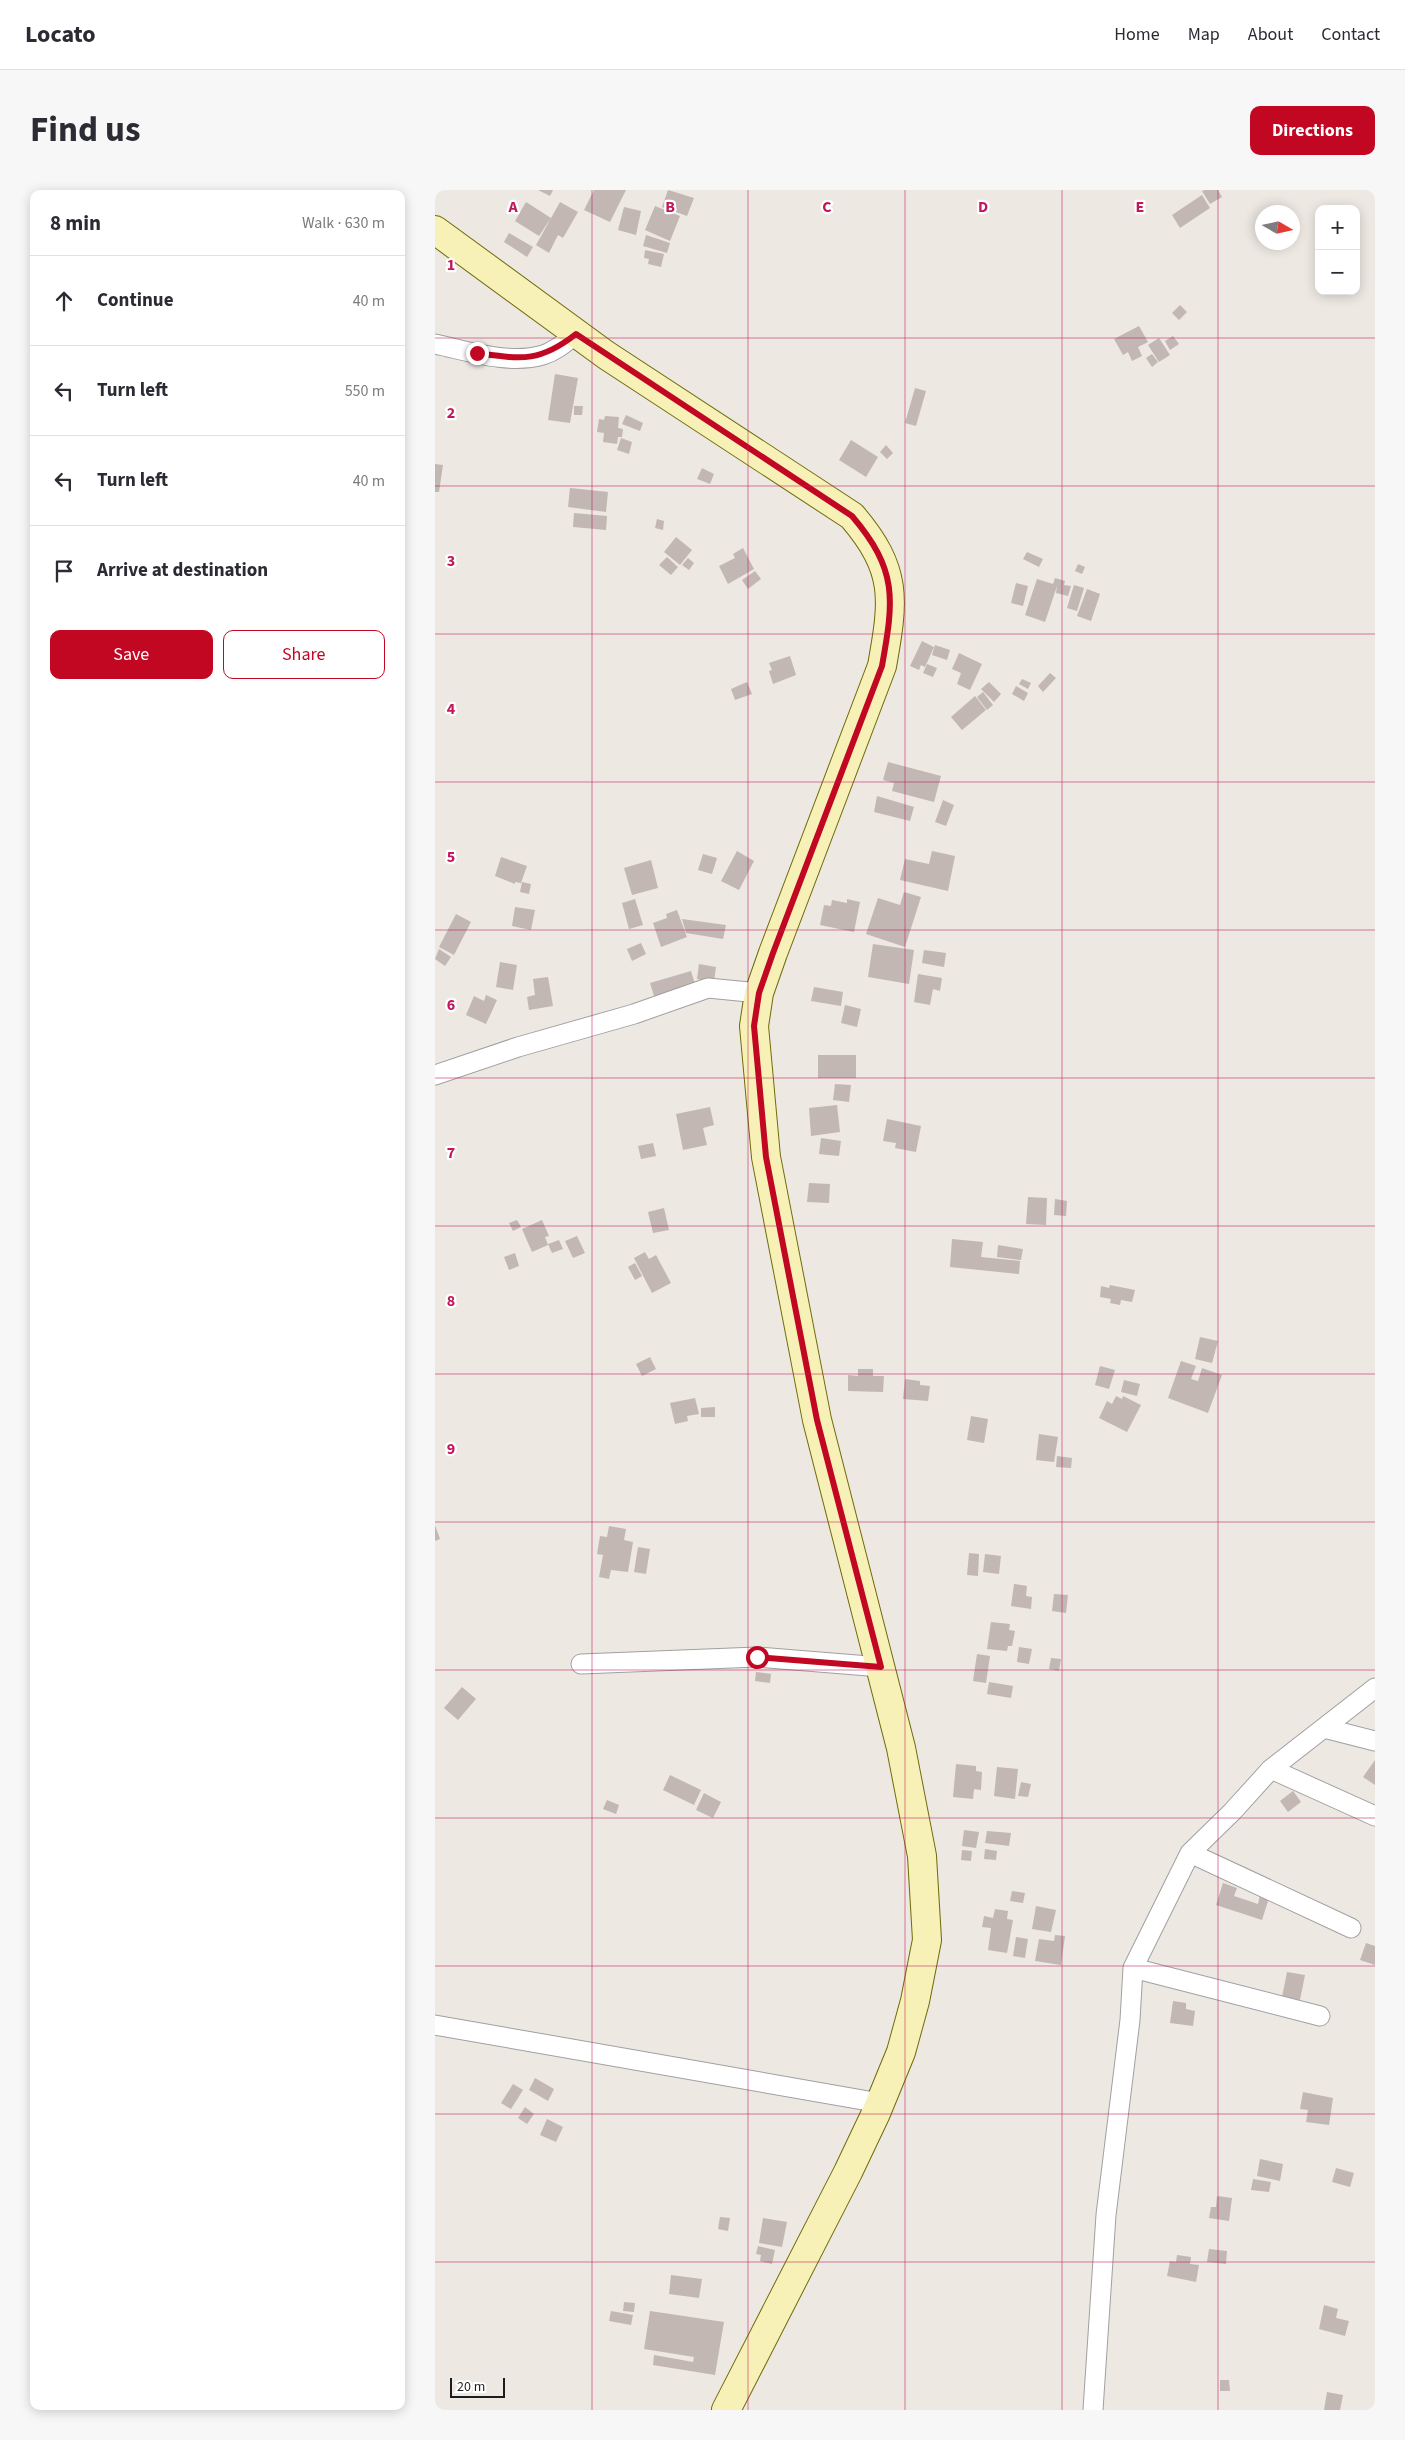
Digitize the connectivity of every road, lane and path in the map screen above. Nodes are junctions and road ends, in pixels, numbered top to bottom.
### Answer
1 (435, 230) edge
2 (576, 334) junction
3 (435, 344) edge
4 (759, 993) junction
5 (435, 1075) edge
6 (581, 1664) dead end
7 (881, 1667) junction
8 (1375, 1688) edge
9 (1324, 1728) junction
10 (1375, 1742) edge
11 (1271, 1769) junction
12 (1375, 1816) edge
13 (1190, 1853) junction
14 (1351, 1928) dead end
15 (1133, 1968) junction
16 (1320, 2016) dead end
17 (435, 2025) edge
18 (880, 2103) junction
19 (726, 2410) edge
20 (1093, 2410) edge

1 - 2 street
2 - 3 street
2 - 4 street
4 - 5 street
4 - 7 street
6 - 7 street
7 - 18 street
8 - 9 street
9 - 10 street
9 - 11 street
11 - 12 street
11 - 13 street
13 - 14 street
13 - 15 street
15 - 16 street
15 - 20 street
17 - 18 street
18 - 19 street

